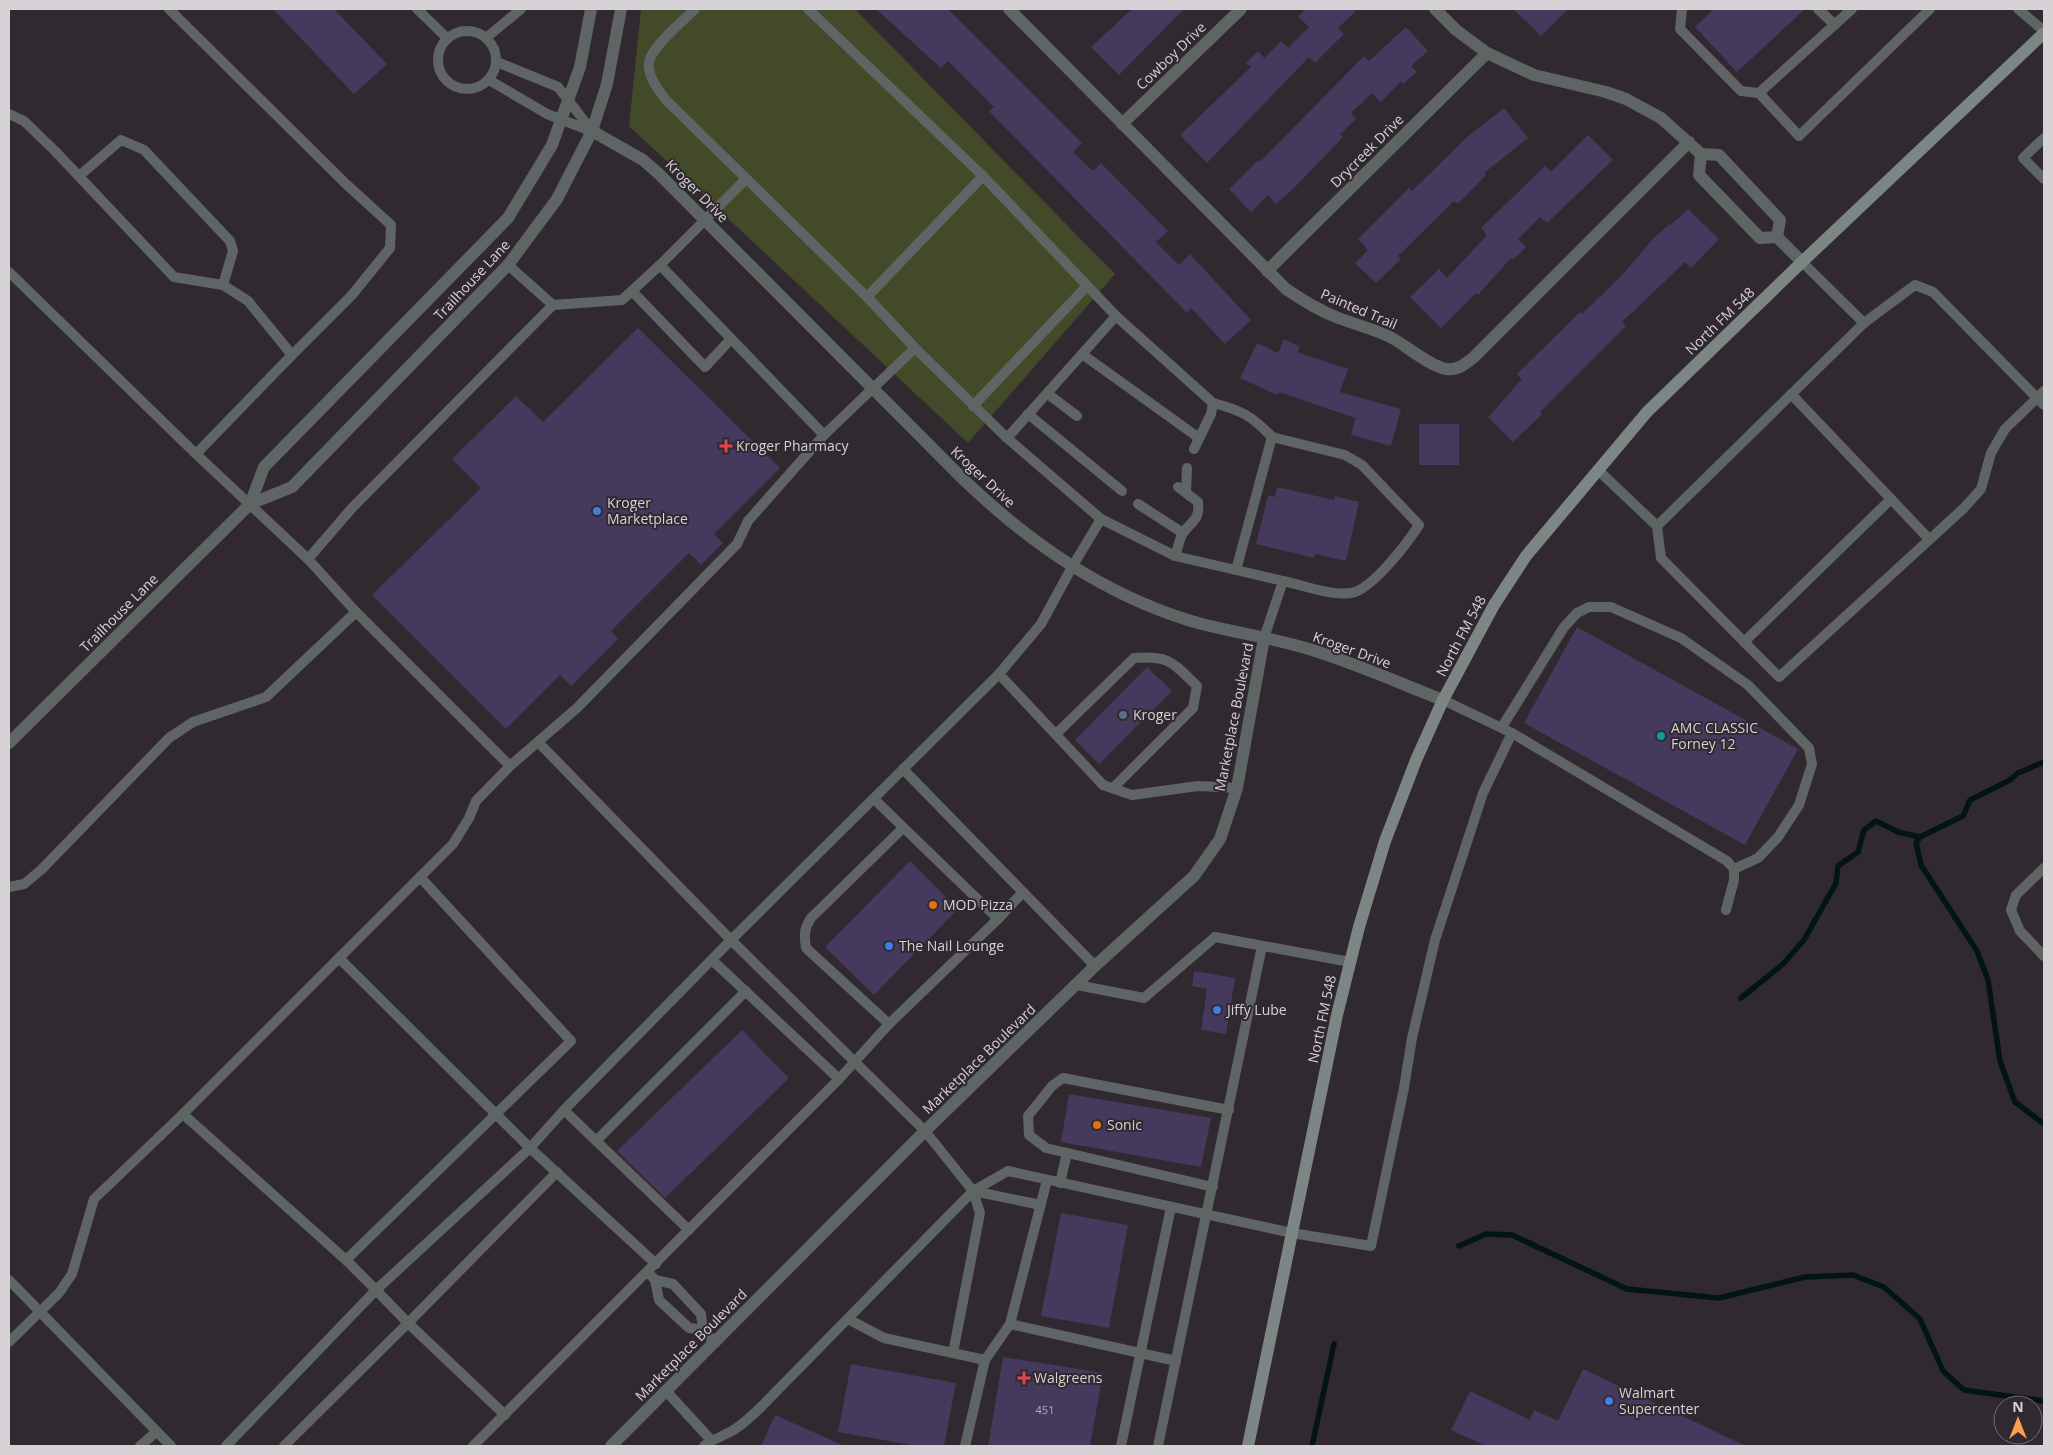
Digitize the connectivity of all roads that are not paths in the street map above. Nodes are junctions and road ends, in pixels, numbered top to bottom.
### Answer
1 (168, 9) edge
2 (417, 9) edge
3 (521, 9) edge
4 (591, 9) edge
5 (621, 9) edge
6 (695, 9) edge
7 (808, 9) edge
8 (1009, 9) edge
9 (1241, 9) edge
10 (1435, 9) edge
11 (1682, 9) edge
12 (1818, 9) edge
13 (1852, 9) edge
14 (1930, 9) edge
15 (2018, 9) edge
16 (1835, 25) junction
17 (2044, 32) edge
18 (447, 38) junction
19 (486, 38) junction
20 (1487, 53) junction
21 (497, 62) junction
22 (489, 80) junction
23 (1759, 93) junction
24 (569, 99) junction
25 (9, 114) edge
26 (562, 119) junction
27 (1122, 124) junction
28 (592, 131) junction
29 (2044, 138) edge
30 (1689, 142) junction
31 (1701, 154) junction
32 (79, 176) junction
33 (983, 176) junction
34 (746, 179) junction
35 (2044, 179) edge
36 (704, 220) junction
37 (1777, 237) junction
38 (1802, 262) junction
39 (508, 265) junction
40 (660, 266) junction
41 (1267, 271) junction
42 (9, 272) edge
43 (223, 285) junction
44 (1086, 287) junction
45 (632, 291) junction
46 (868, 297) junction
47 (554, 305) junction
48 (1116, 316) junction
49 (1864, 323) junction
50 (730, 340) junction
51 (915, 348) junction
52 (1082, 354) junction
53 (292, 355) junction
54 (872, 389) junction
55 (1048, 394) junction
56 (1792, 394) junction
57 (2042, 398) edge
58 (1213, 403) junction
59 (973, 406) junction
60 (1028, 414) junction
61 (1077, 416) dead end
62 (824, 434) junction
63 (1272, 437) junction
64 (1006, 438) junction
65 (1199, 438) junction
66 (1194, 450) dead end
67 (196, 454) junction
68 (1187, 468) dead end
69 (1598, 470) junction
70 (1122, 491) dead end
71 (1891, 499) junction
72 (250, 504) junction
73 (1138, 504) dead end
74 (1101, 519) junction
75 (1657, 526) junction
76 (1183, 533) junction
77 (1929, 539) junction
78 (1175, 556) junction
79 (308, 559) junction
80 (1072, 567) junction
81 (1236, 570) junction
82 (1283, 580) junction
83 (356, 612) junction
84 (1264, 638) junction
85 (1744, 642) junction
86 (999, 674) junction
87 (1443, 700) junction
88 (1502, 727) junction
89 (1512, 733) junction
90 (1056, 734) junction
91 (9, 742) edge
92 (538, 742) junction
93 (510, 766) junction
94 (903, 769) junction
95 (1114, 788) junction
96 (1237, 788) junction
97 (874, 799) junction
98 (903, 828) junction
99 (2044, 868) edge
100 (1734, 869) junction
101 (420, 877) junction
102 (9, 888) edge
103 (1023, 892) junction
104 (1726, 910) dead end
105 (998, 919) junction
106 (732, 940) junction
107 (1262, 946) junction
108 (2044, 956) edge
109 (339, 958) junction
110 (712, 960) junction
111 (1350, 962) junction
112 (1096, 966) junction
113 (1077, 985) junction
114 (746, 991) junction
115 (889, 1024) junction
116 (855, 1062) junction
117 (839, 1079) junction
118 (564, 1110) junction
119 (1229, 1110) junction
120 (183, 1114) junction
121 (496, 1114) junction
122 (925, 1131) junction
123 (596, 1140) junction
124 (530, 1148) junction
125 (1067, 1153) junction
126 (556, 1172) junction
127 (1047, 1180) junction
128 (1060, 1183) junction
129 (1213, 1187) junction
130 (973, 1191) junction
131 (1041, 1205) junction
132 (1171, 1207) junction
133 (1207, 1214) junction
134 (689, 1230) junction
135 (1292, 1233) junction
136 (346, 1260) junction
137 (653, 1272) junction
138 (9, 1280) edge
139 (376, 1290) junction
140 (41, 1311) junction
141 (848, 1319) junction
142 (408, 1323) junction
143 (1010, 1324) junction
144 (703, 1330) junction
145 (9, 1342) edge
146 (715, 1343) junction
147 (1140, 1352) junction
148 (953, 1353) junction
149 (985, 1360) junction
150 (1176, 1361) junction
151 (666, 1391) junction
152 (505, 1416) junction
153 (156, 1432) junction
154 (707, 1443) edge
155 (231, 1445) edge
156 (140, 1446) edge
157 (171, 1446) edge
158 (284, 1446) edge
159 (473, 1446) edge
160 (611, 1446) edge
161 (964, 1446) edge
162 (1120, 1446) edge
163 (1158, 1446) edge
164 (1248, 1446) edge

1 - 53 lane
2 - 18 lane
3 - 19 lane
4 - 24 street, Trailhouse Lane
5 - 28 street, Trailhouse Lane
6 - 34 lane
7 - 33 lane
8 - 27 street, Painted Trail
9 - 27 street, Cowboy Drive
10 - 20 street
11 - 23 lane
12 - 16 lane
13 - 16 lane
14 - 23 lane
15 - 17 lane
16 - 23 lane
17 - 38 main road, North FM 548
18 - 19 lane
18 - 22 lane
19 - 21 lane
20 - 30 street
20 - 41 street, Drycreek Drive
21 - 22 lane
21 - 24 lane
22 - 26 lane
24 - 26 street, Trailhouse Lane
24 - 28 lane
25 - 32 lane
26 - 28 lane
26 - 72 street, Trailhouse Lane
27 - 41 street, Painted Trail
28 - 36 street, Kroger Drive
28 - 39 street, Trailhouse Lane
29 - 35 lane
30 - 31 street
30 - 41 street, Painted Trail
31 - 37 street
31 - 37 street
32 - 43 lane
32 - 43 lane
33 - 44 lane
33 - 46 lane
34 - 36 lane
34 - 46 lane
36 - 40 lane
36 - 54 street, Kroger Drive
37 - 38 street
38 - 49 lane
38 - 69 main road, North FM 548
39 - 47 lane
39 - 72 street, Trailhouse Lane
40 - 45 lane
40 - 50 lane
42 - 67 lane
43 - 53 lane
44 - 48 lane
44 - 59 lane
45 - 47 lane
45 - 50 lane
46 - 51 lane
47 - 79 lane
48 - 52 lane
48 - 58 lane
49 - 56 lane
49 - 57 lane
50 - 62 lane
51 - 54 lane
51 - 59 lane
52 - 55 lane
52 - 65 lane
53 - 67 lane
54 - 62 lane
54 - 80 street, Kroger Drive
55 - 60 lane
55 - 61 lane
56 - 71 lane
56 - 75 lane
57 - 77 lane
58 - 63 lane
58 - 65 lane
59 - 64 lane
60 - 64 lane
60 - 70 lane
62 - 92 lane
63 - 81 lane
63 - 82 lane
64 - 74 lane
65 - 66 lane
67 - 72 lane
68 - 76 lane
69 - 75 lane
69 - 87 main road, North FM 548
71 - 77 lane
71 - 85 lane
72 - 79 lane
72 - 91 street, Trailhouse Lane
73 - 76 lane
74 - 78 lane
74 - 80 lane
75 - 85 lane
76 - 78 lane
77 - 85 lane
78 - 81 lane
79 - 83 lane
80 - 84 street, Kroger Drive
80 - 86 lane
81 - 82 lane
82 - 84 lane
83 - 93 lane
83 - 102 lane
84 - 87 street, Kroger Drive
84 - 96 street, Marketplace Boulevard
86 - 90 lane
86 - 94 lane
87 - 88 lane
87 - 111 main road, North FM 548
88 - 89 lane
88 - 100 lane
89 - 100 lane
89 - 135 lane
90 - 95 lane
90 - 95 lane
92 - 93 lane
92 - 106 lane
93 - 101 lane
94 - 97 lane
94 - 103 lane
95 - 96 lane
96 - 112 street, Marketplace Boulevard
97 - 98 lane
97 - 106 lane
98 - 105 lane
98 - 115 lane
99 - 108 lane
100 - 104 lane
101 - 109 lane
101 - 121 lane
103 - 105 lane
103 - 112 lane
105 - 115 lane
106 - 110 lane
106 - 116 lane
107 - 111 lane
107 - 113 lane
107 - 119 lane
109 - 120 lane
109 - 121 lane
110 - 114 lane
110 - 118 lane
111 - 135 main road, North FM 548
112 - 113 street, Marketplace Boulevard
113 - 122 street, Marketplace Boulevard
114 - 117 lane
114 - 123 lane
115 - 116 lane
116 - 117 lane
116 - 122 lane
117 - 134 lane
118 - 123 lane
118 - 124 lane
119 - 125 lane
119 - 129 lane
120 - 136 lane
120 - 140 lane
121 - 124 lane
121 - 136 lane
122 - 130 lane
122 - 146 street, Marketplace Boulevard
123 - 134 lane
124 - 126 lane
124 - 139 lane
125 - 128 lane
125 - 129 lane
126 - 137 lane
126 - 142 lane
127 - 128 lane
127 - 130 lane
127 - 131 lane
128 - 132 lane
129 - 133 lane
130 - 131 lane
130 - 141 lane
130 - 148 lane
131 - 143 lane
132 - 133 lane
132 - 147 lane
133 - 135 lane
133 - 150 lane
134 - 137 lane
135 - 164 main road, North FM 548
136 - 139 lane
137 - 144 lane
137 - 144 lane
137 - 152 lane
138 - 140 lane
139 - 142 lane
139 - 155 lane
140 - 145 lane
140 - 153 lane
141 - 148 lane
141 - 154 lane
142 - 152 lane
142 - 158 lane
143 - 147 lane
143 - 149 lane
144 - 146 lane
146 - 151 street, Marketplace Boulevard
147 - 150 lane
147 - 162 lane
148 - 149 lane
149 - 161 lane
150 - 163 lane
151 - 154 lane
151 - 160 street, Marketplace Boulevard
152 - 159 lane
153 - 156 lane
153 - 157 lane

